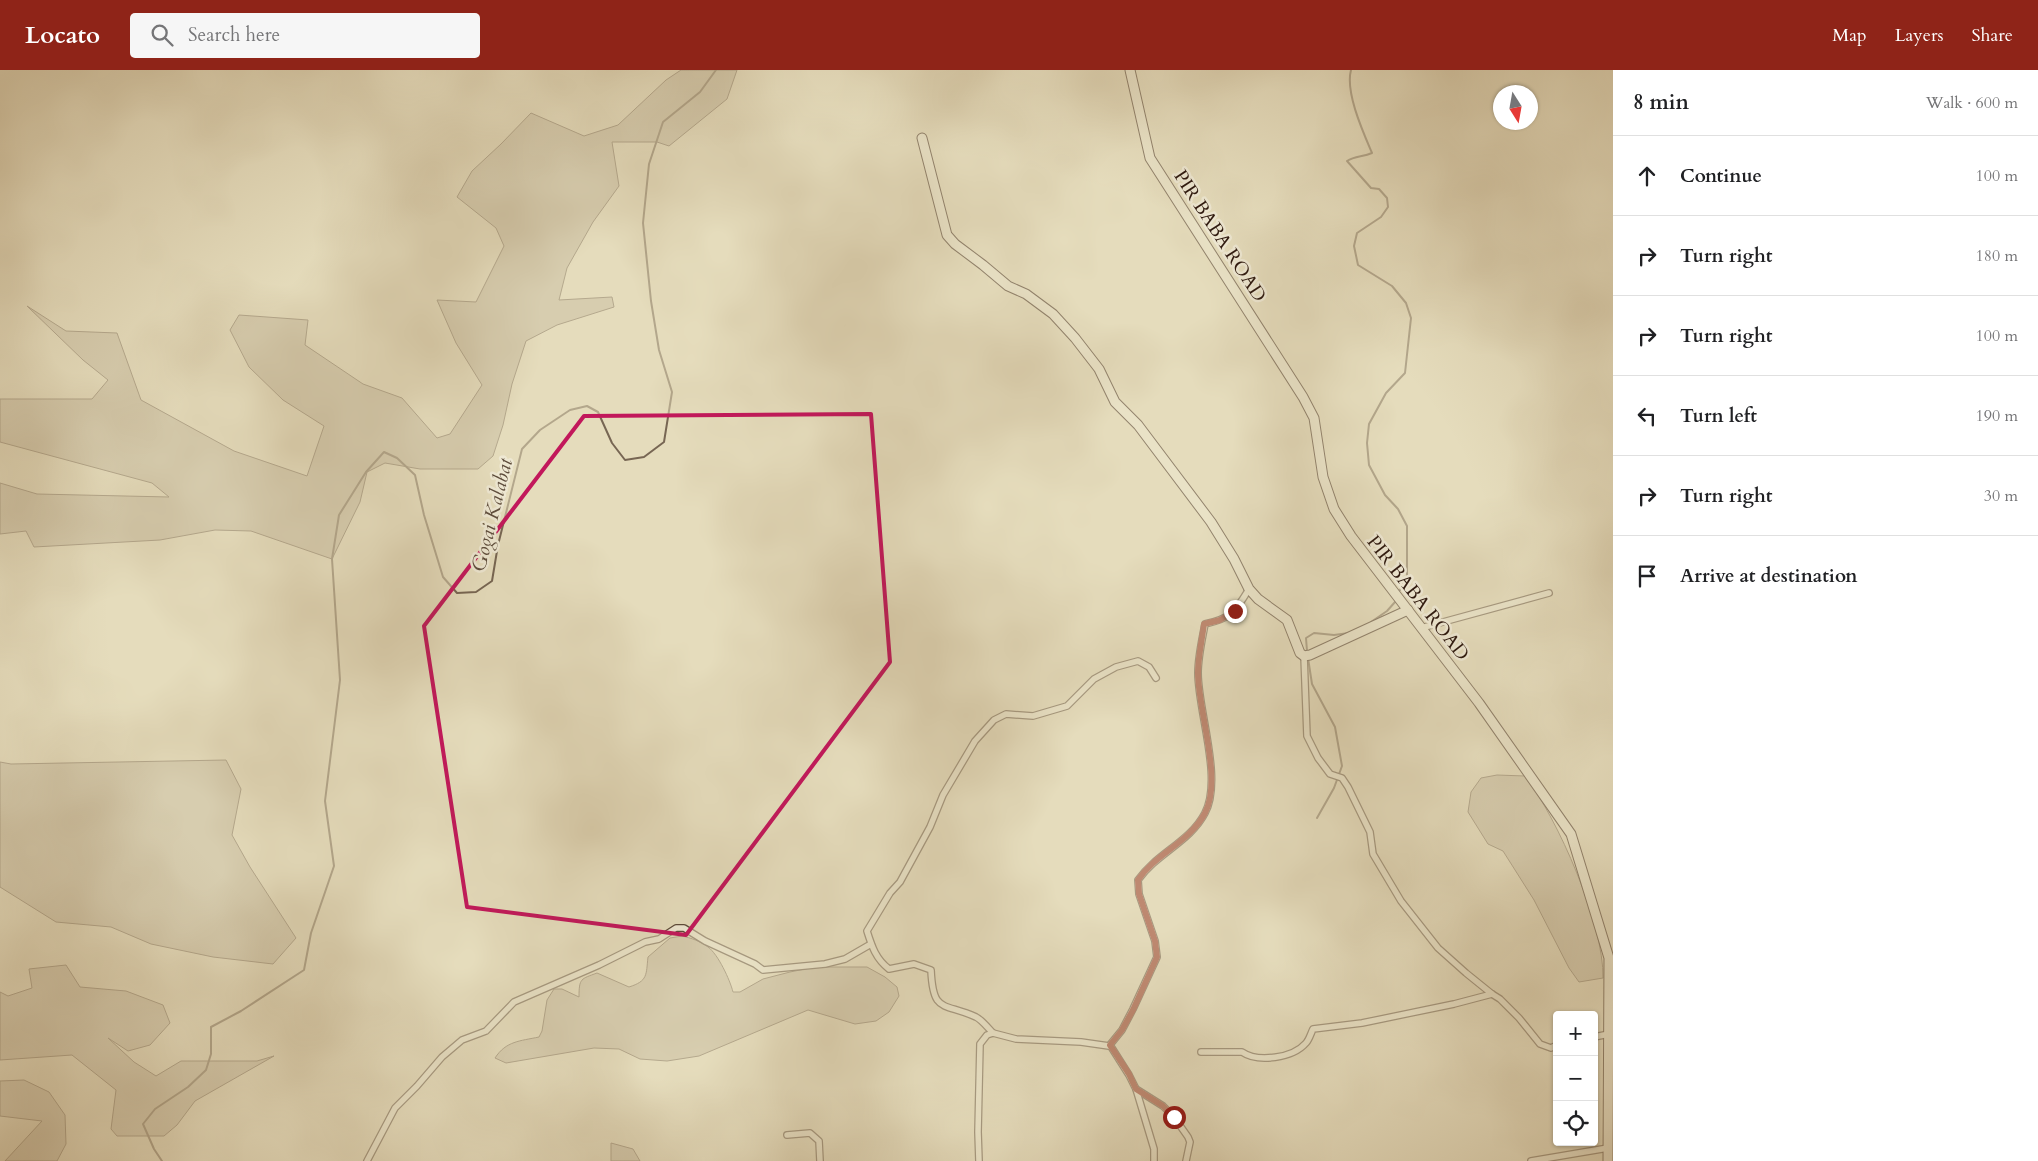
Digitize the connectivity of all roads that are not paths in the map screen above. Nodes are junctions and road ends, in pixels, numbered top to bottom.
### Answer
1 (1130, 70) edge
2 (922, 138) dead end
3 (1249, 589) junction
4 (1550, 593) dead end
5 (1408, 610) junction
6 (1421, 628) junction
7 (1304, 656) junction
8 (1156, 678) dead end
9 (871, 944) junction
10 (1611, 984) edge
11 (1492, 994) junction
12 (992, 1033) junction
13 (1609, 1034) junction
14 (1598, 1036) edge
15 (1110, 1045) junction
16 (1553, 1047) edge
17 (1201, 1052) dead end
18 (1136, 1089) junction
19 (787, 1135) dead end
20 (1608, 1148) junction
21 (367, 1161) edge
22 (820, 1161) edge
23 (980, 1161) edge
24 (1154, 1161) edge
25 (1186, 1161) edge
26 (1531, 1161) edge
27 (1608, 1161) edge

1 - 5 main road, PIR BABA ROAD
2 - 3 main road
3 - 7 main road
3 - 15 street
4 - 6 street
5 - 6 main road, PIR BABA ROAD
5 - 7 main road
6 - 10 main road, PIR BABA ROAD
7 - 11 street
8 - 9 street
9 - 12 street
9 - 21 street
10 - 13 main road, PIR BABA ROAD
11 - 16 street
11 - 17 street
12 - 15 street
12 - 23 street
13 - 14 street
13 - 20 main road, PIR BABA ROAD
15 - 18 street
18 - 24 street
18 - 25 street
19 - 22 street
20 - 26 street
20 - 27 main road, PIR BABA ROAD

